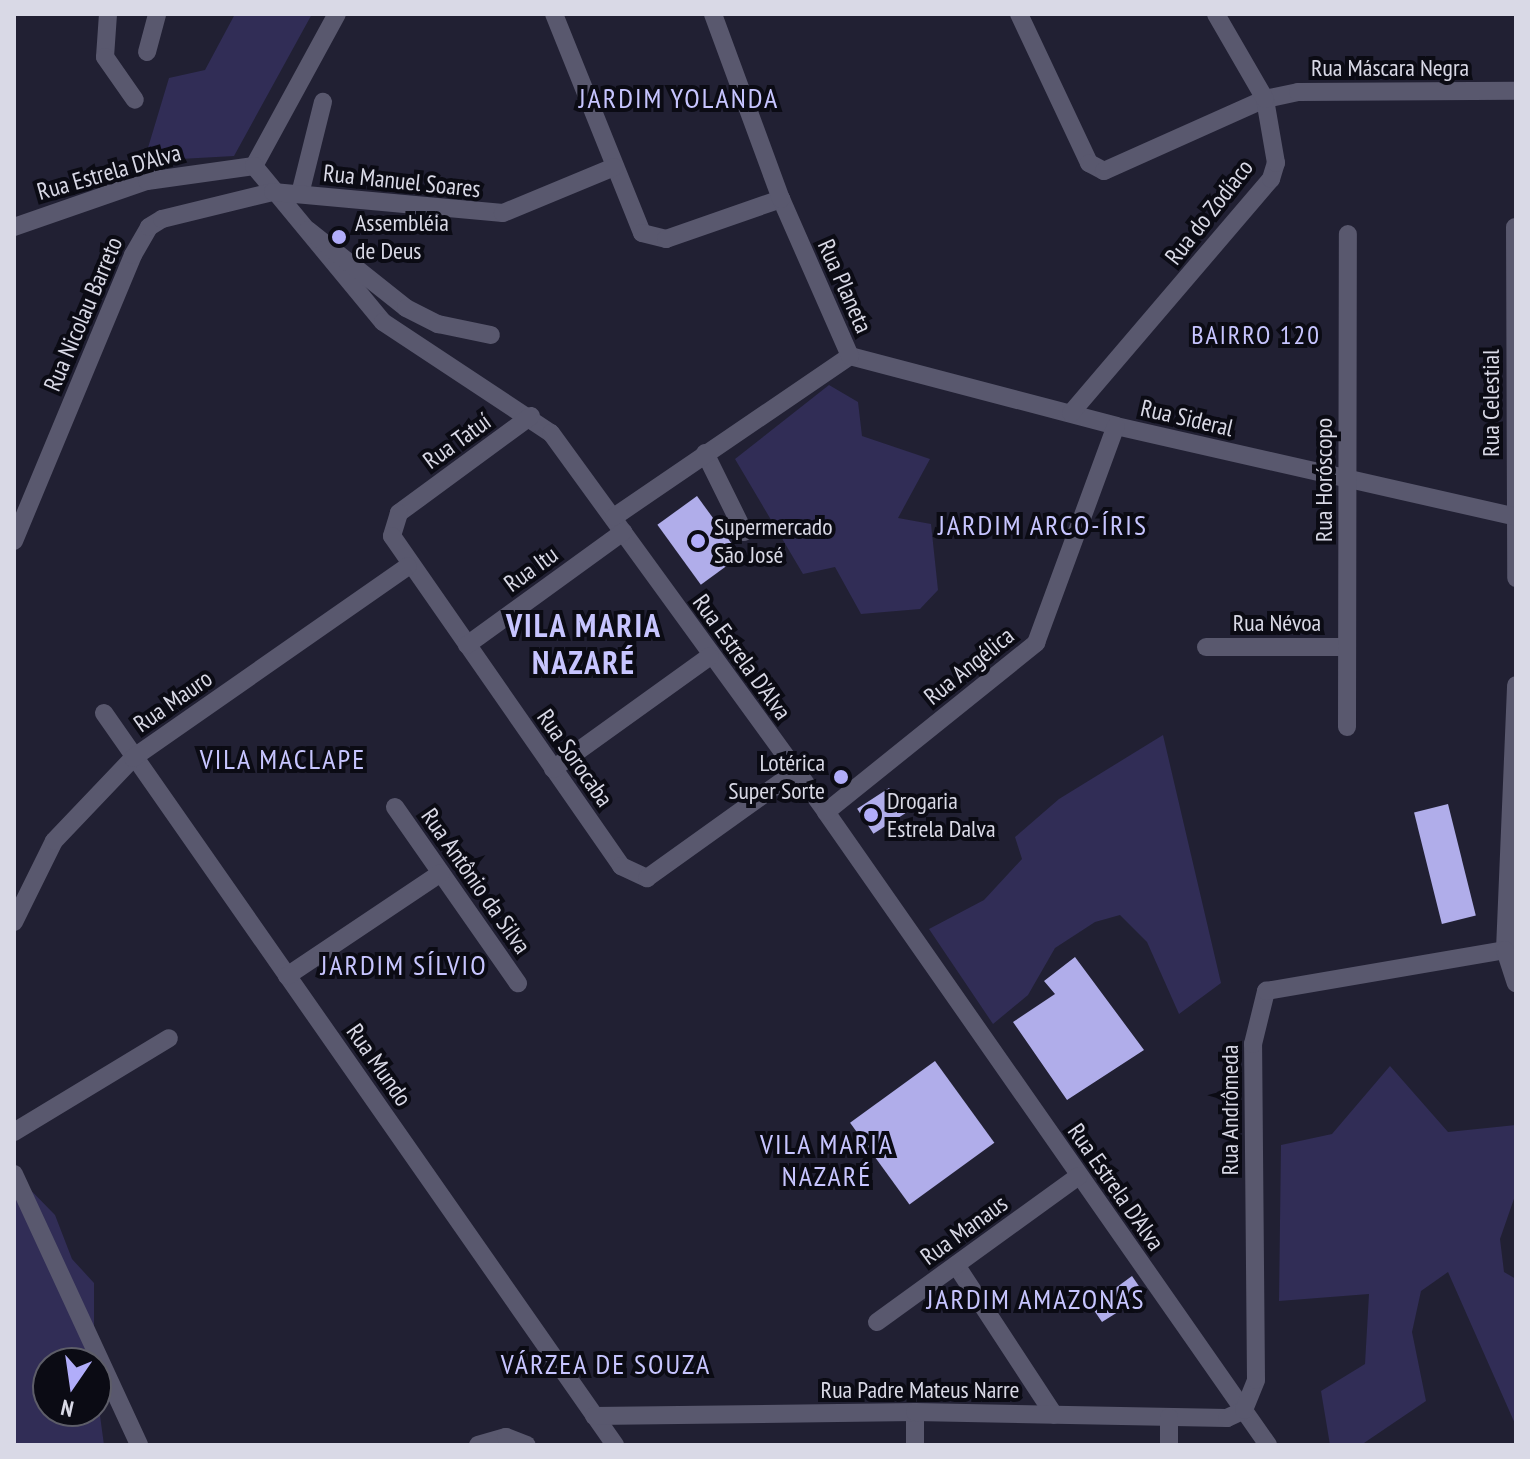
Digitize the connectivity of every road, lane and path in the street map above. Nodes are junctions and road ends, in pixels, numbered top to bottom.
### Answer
1 (108, 14) edge
2 (157, 14) edge
3 (337, 14) edge
4 (554, 14) edge
5 (713, 14) edge
6 (1019, 14) edge
7 (1216, 14) edge
8 (147, 52) dead end
9 (1516, 91) edge
10 (1265, 99) junction
11 (135, 100) dead end
12 (323, 102) dead end
13 (254, 166) junction
14 (614, 167) junction
15 (273, 192) junction
16 (300, 194) junction
17 (781, 199) junction
18 (14, 227) edge
19 (1515, 227) edge
20 (302, 228) junction
21 (1348, 234) dead end
22 (491, 335) dead end
23 (850, 356) junction
24 (1071, 413) junction
25 (531, 416) junction
26 (1116, 426) junction
27 (705, 453) junction
28 (1348, 478) junction
29 (411, 504) joint
30 (1516, 517) edge
31 (619, 524) junction
32 (744, 532) dead end
33 (14, 541) edge
34 (408, 566) junction
35 (1516, 578) edge
36 (467, 645) junction
37 (1206, 647) dead end
38 (1347, 647) junction
39 (710, 656) junction
40 (1516, 685) edge
41 (104, 713) dead end
42 (1347, 727) dead end
43 (133, 758) junction
44 (553, 769) junction
45 (795, 772) junction
46 (395, 807) dead end
47 (826, 812) junction
48 (441, 873) junction
49 (14, 922) edge
50 (1505, 950) junction
51 (287, 976) junction
52 (518, 983) dead end
53 (1516, 983) edge
54 (169, 1038) dead end
55 (14, 1132) edge
56 (14, 1174) edge
57 (1079, 1176) junction
58 (956, 1265) junction
59 (877, 1322) dead end
60 (1244, 1410) junction
61 (915, 1412) junction
62 (1054, 1415) junction
63 (594, 1416) junction
64 (1169, 1417) junction
65 (139, 1445) edge
66 (478, 1445) edge
67 (527, 1445) edge
68 (615, 1445) edge
69 (915, 1445) edge
70 (1169, 1445) edge
71 (1268, 1445) edge

1 - 11 street
2 - 8 street
3 - 13 street
4 - 14 street
5 - 17 street, Rua Planeta
6 - 10 street, Rua Máscara Negra
7 - 10 street, Rua do Zodíaco
9 - 10 street, Rua Máscara Negra
10 - 24 street, Rua do Zodíaco
12 - 16 street
13 - 15 street, Rua Estrela D'Alva
13 - 18 street, Rua Estrela D'Alva
14 - 16 street, Rua Manuel Soares
14 - 17 street
15 - 16 street, Rua Manuel Soares
15 - 20 street, Rua Estrela D'Alva
15 - 33 street, Rua Nicolau Barreto
17 - 23 street, Rua Planeta
19 - 30 street, Rua Celestial
20 - 22 street
20 - 25 street, Rua Estrela D'Alva
21 - 28 street, Rua Horóscopo
23 - 24 street, Rua Sideral
23 - 27 street, Rua Planeta
24 - 26 street, Rua Sideral
25 - 29 street, Rua Tatuí
25 - 31 street, Rua Estrela D'Alva
26 - 28 street, Rua Sideral
26 - 47 street, Rua Angélica
27 - 31 street, Rua Planeta
27 - 32 street
28 - 30 street, Rua Sideral
28 - 38 street, Rua Horóscopo
29 - 34 street, Rua Sorocaba
30 - 35 street, Rua Celestial
31 - 36 street, Rua Itu
31 - 39 street, Rua Estrela D'Alva
34 - 36 street, Rua Sorocaba
34 - 43 street, Rua Mauro
36 - 44 street, Rua Sorocaba
37 - 38 street, Rua Névoa
38 - 42 street, Rua Horóscopo
39 - 44 street
39 - 45 street, Rua Estrela D'Alva
40 - 50 street
41 - 43 street, Rua Mundo
43 - 49 street, Rua Mauro
43 - 51 street, Rua Mundo
44 - 45 street, Rua Sorocaba
45 - 47 street, Rua Estrela D'Alva
46 - 48 street, Rua Antônio da Silva
47 - 57 street, Rua Estrela D'Alva
48 - 51 street
48 - 52 street, Rua Antônio da Silva
50 - 53 street
50 - 60 street, Rua Andrômeda
51 - 63 street, Rua Mundo
54 - 55 street
56 - 65 street
57 - 58 street, Rua Manaus
57 - 60 street, Rua Estrela D'Alva
58 - 59 street, Rua Manaus
58 - 62 street
60 - 64 street, Rua Padre Mateus Narre
60 - 71 street, Rua Estrela D'Alva
61 - 62 street, Rua Padre Mateus Narre
61 - 63 street, Rua Padre Mateus Narre
61 - 69 street
62 - 64 street, Rua Padre Mateus Narre
63 - 68 street, Rua Mundo
64 - 70 street
66 - 67 street

